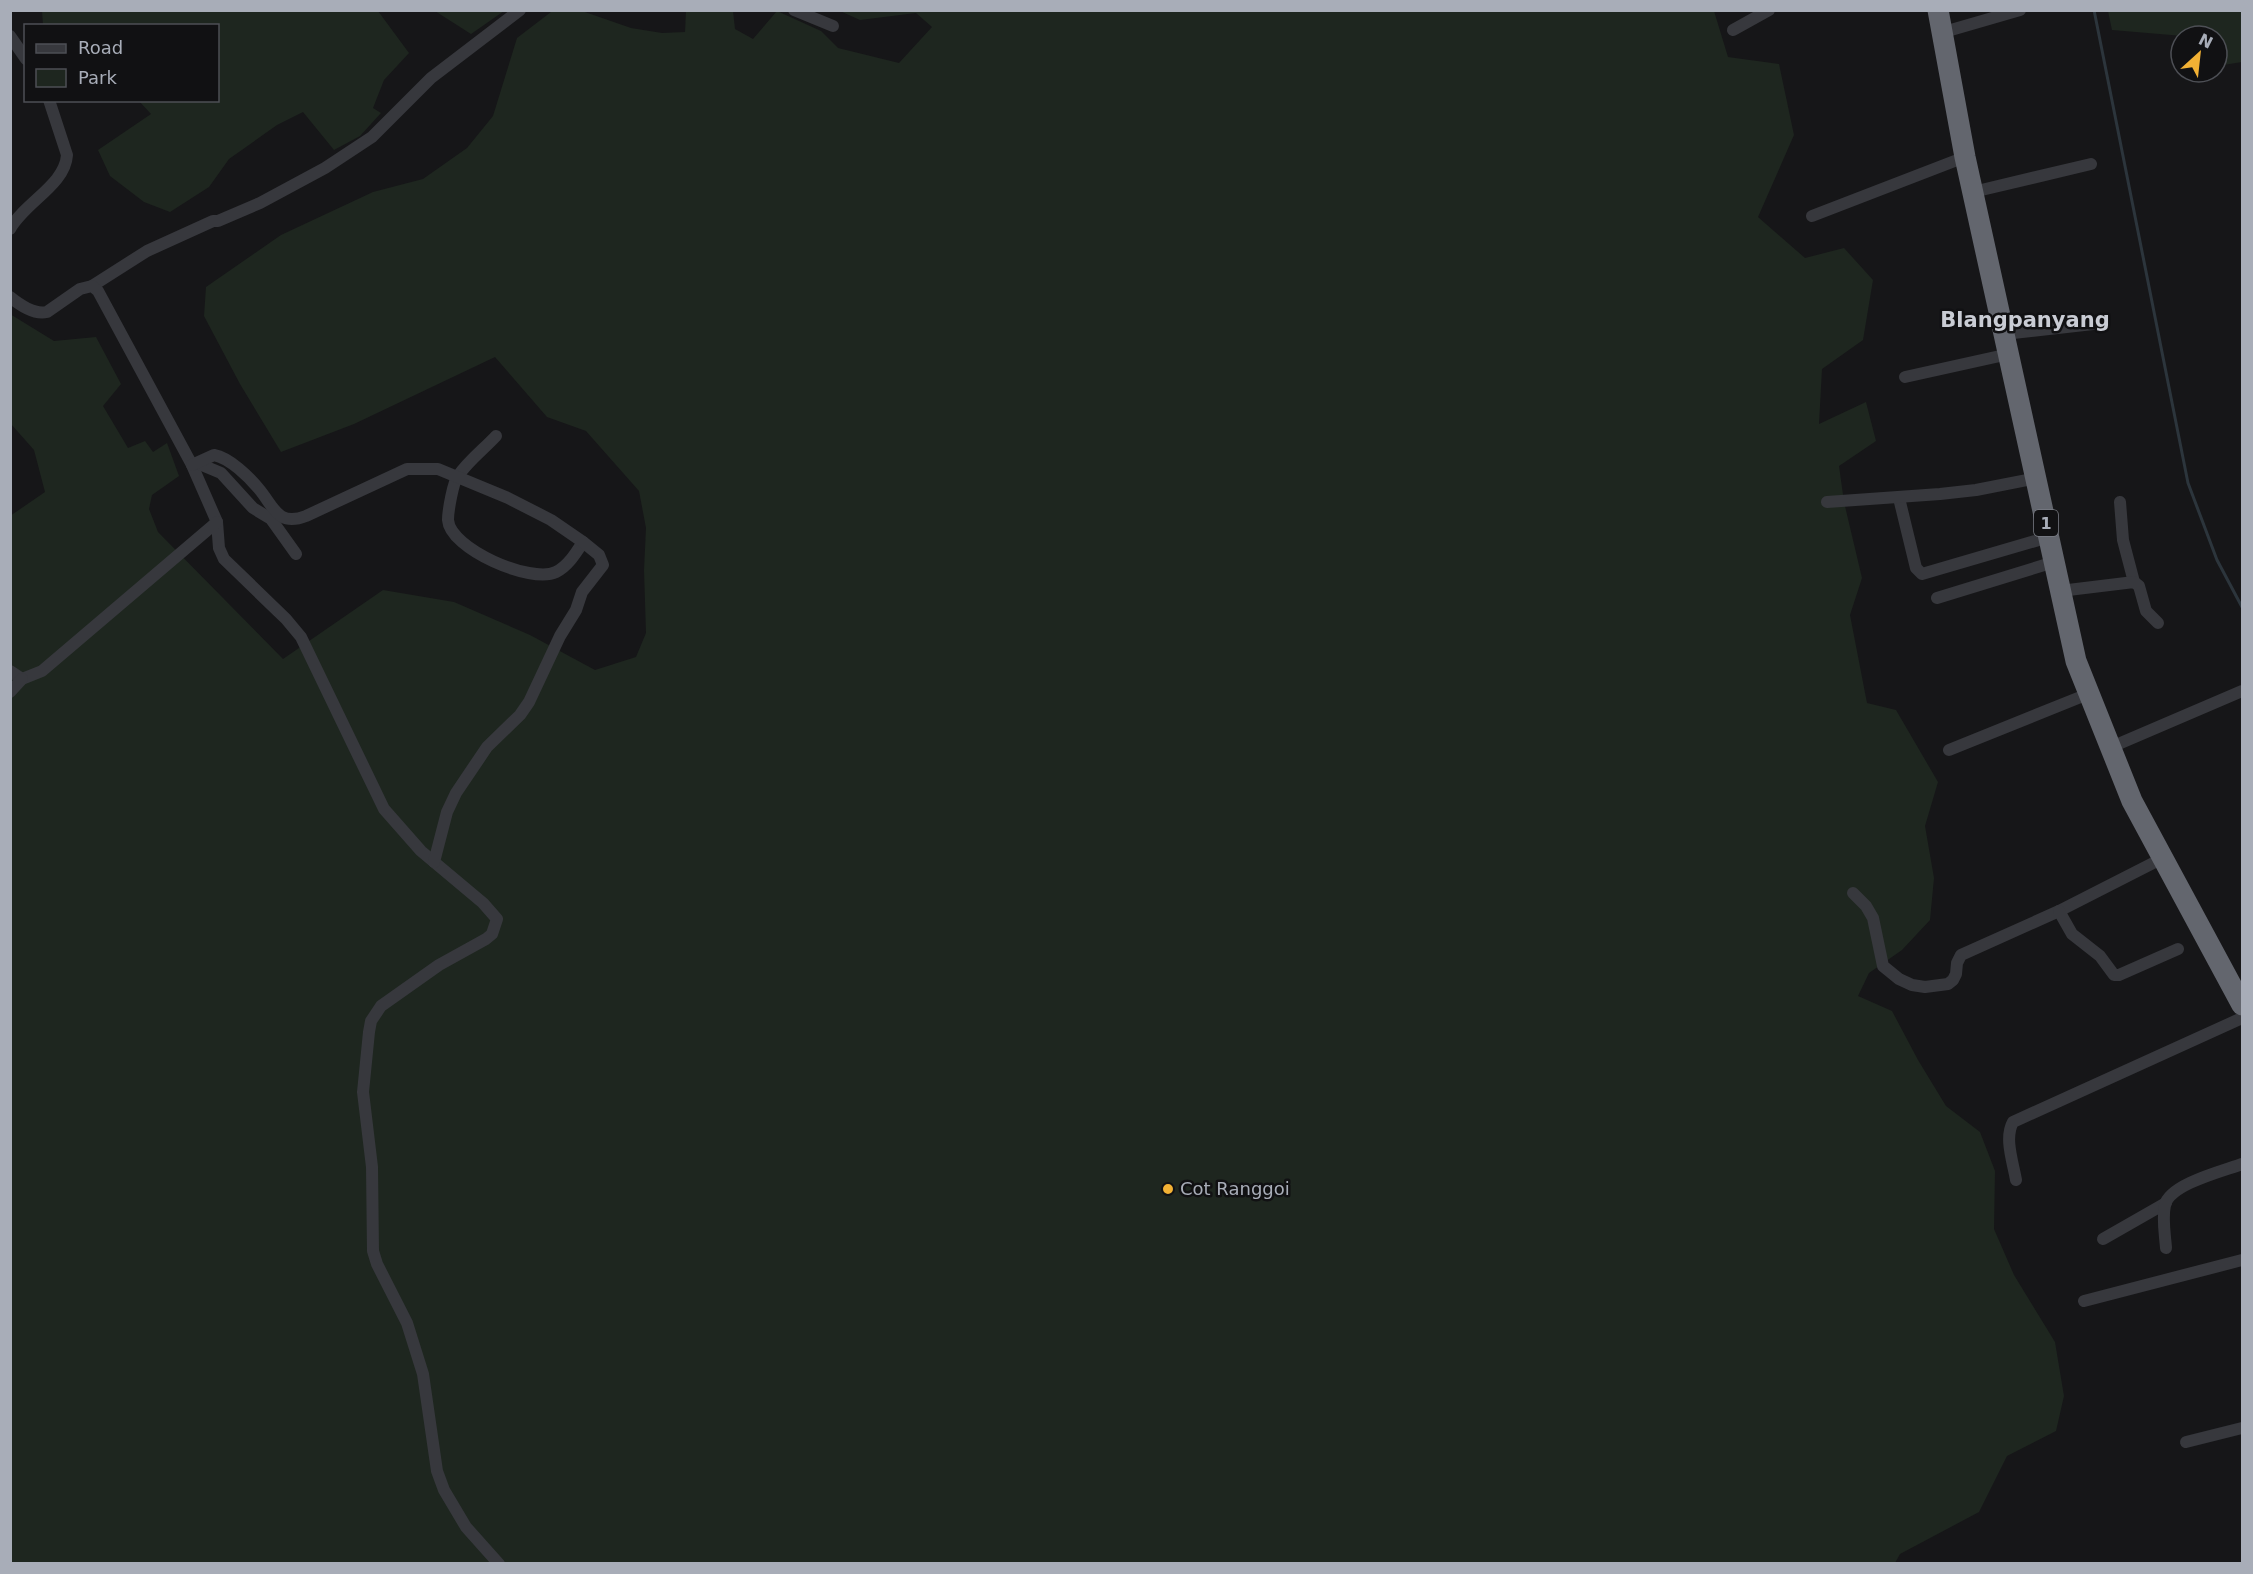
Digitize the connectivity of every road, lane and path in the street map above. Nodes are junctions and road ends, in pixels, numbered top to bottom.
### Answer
1 (520, 10) edge
2 (794, 10) edge
3 (1769, 10) edge
4 (1938, 10) edge
5 (2020, 10) edge
6 (833, 26) dead end
7 (1732, 30) dead end
8 (1944, 32) junction
9 (10, 36) edge
10 (24, 56) edge
11 (50, 102) edge
12 (1965, 157) junction
13 (2091, 164) dead end
14 (1973, 192) junction
15 (1812, 216) dead end
16 (11, 226) edge
17 (92, 286) junction
18 (10, 297) edge
19 (2093, 324) dead end
20 (2006, 344) junction
21 (1905, 377) dead end
22 (496, 436) dead end
23 (194, 464) junction
24 (456, 477) junction
25 (2037, 478) junction
26 (1899, 498) junction
27 (1827, 502) dead end
28 (2120, 502) dead end
29 (217, 522) junction
30 (2049, 537) junction
31 (583, 542) junction
32 (296, 555) dead end
33 (2054, 562) junction
34 (2134, 582) junction
35 (2060, 591) junction
36 (1937, 598) dead end
37 (2158, 623) dead end
38 (10, 671) edge
39 (22, 679) junction
40 (2242, 691) edge
41 (10, 692) edge
42 (2088, 694) junction
43 (2109, 748) junction
44 (1949, 750) dead end
45 (2163, 858) junction
46 (434, 862) junction
47 (1853, 893) dead end
48 (2059, 911) junction
49 (2178, 949) dead end
50 (2242, 1005) edge
51 (2242, 1018) edge
52 (2242, 1164) edge
53 (2016, 1180) dead end
54 (2166, 1203) junction
55 (2103, 1239) dead end
56 (2166, 1248) dead end
57 (2242, 1260) edge
58 (2084, 1301) dead end
59 (2242, 1428) edge
60 (2186, 1442) dead end
61 (498, 1563) edge

1 - 17 street
2 - 6 street
3 - 7 street
4 - 8 highway, 1
5 - 8 street
8 - 12 highway, 1
9 - 10 street
11 - 16 street
12 - 14 highway, 1
12 - 15 street
13 - 14 street
14 - 20 highway, 1
17 - 18 street
17 - 23 street
19 - 20 street
20 - 21 street
20 - 25 highway, 1
22 - 24 street
23 - 24 street
23 - 29 street
23 - 32 street
24 - 31 street
24 - 31 street
25 - 26 street
25 - 30 highway, 1
26 - 27 street
26 - 30 street
28 - 34 street
29 - 39 street
29 - 46 street
30 - 33 highway, 1
31 - 46 street
33 - 35 highway, 1
33 - 36 street
34 - 35 street
34 - 37 street
35 - 42 highway, 1
38 - 39 street
39 - 41 street
40 - 43 street
42 - 43 highway, 1
42 - 44 street
43 - 45 highway, 1
45 - 48 street
45 - 50 highway, 1
46 - 61 street
47 - 48 street
48 - 49 street
51 - 53 street
52 - 54 street
54 - 55 street
54 - 56 street
57 - 58 street
59 - 60 street

